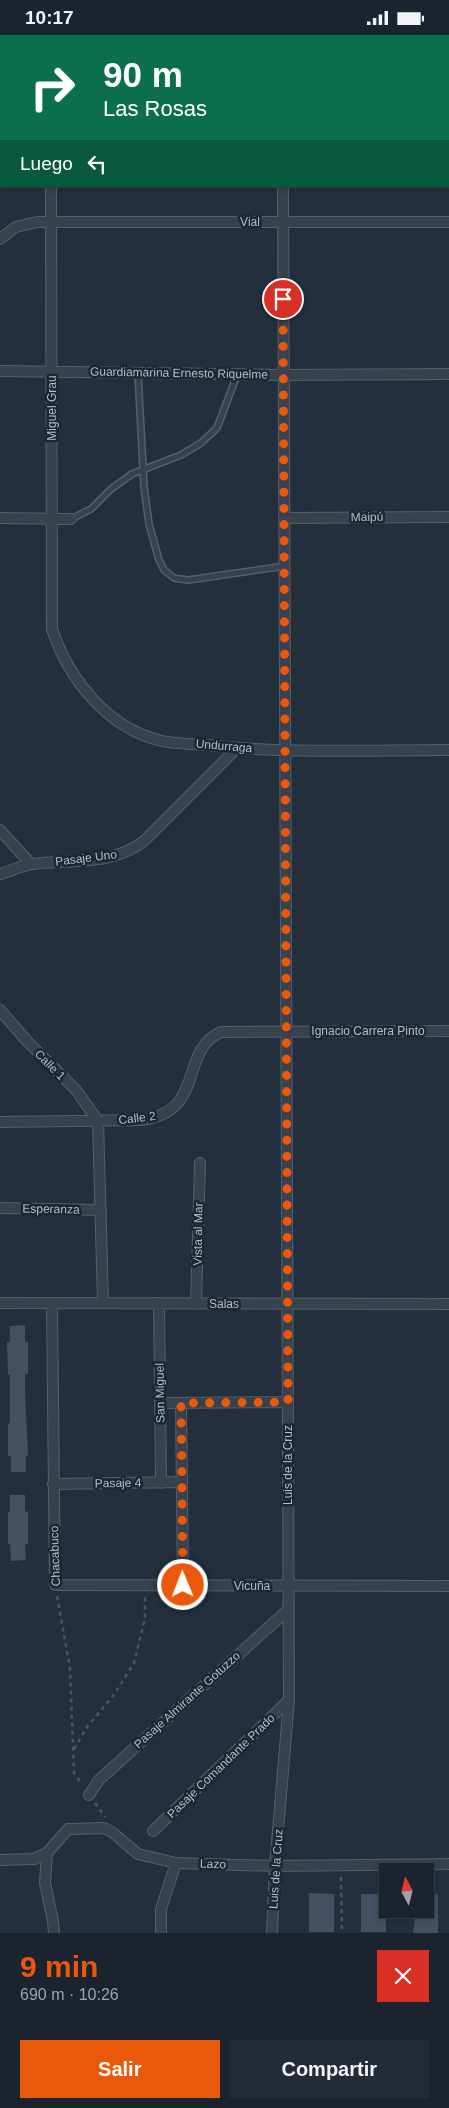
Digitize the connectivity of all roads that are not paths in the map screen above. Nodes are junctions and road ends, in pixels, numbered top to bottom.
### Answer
1 (51, 187) edge
2 (283, 187) edge
3 (449, 222) edge
4 (51, 223) junction
5 (283, 223) junction
6 (0, 239) edge
7 (0, 371) edge
8 (52, 371) junction
9 (138, 373) junction
10 (237, 374) junction
11 (449, 374) edge
12 (284, 375) junction
13 (144, 468) junction
14 (449, 517) edge
15 (0, 518) edge
16 (284, 518) junction
17 (52, 519) junction
18 (71, 519) joint
19 (278, 567) dead end
20 (52, 629) joint
21 (236, 749) junction
22 (285, 750) junction
23 (449, 750) edge
24 (0, 830) edge
25 (31, 864) junction
26 (0, 874) edge
27 (0, 1010) edge
28 (449, 1031) edge
29 (286, 1032) junction
30 (98, 1121) junction
31 (0, 1122) edge
32 (200, 1163) dead end
33 (0, 1208) edge
34 (102, 1210) junction
35 (0, 1303) edge
36 (52, 1303) junction
37 (103, 1303) junction
38 (159, 1303) junction
39 (196, 1304) junction
40 (288, 1304) junction
41 (449, 1305) edge
42 (288, 1402) junction
43 (160, 1403) junction
44 (181, 1403) junction
45 (182, 1482) junction
46 (161, 1483) junction
47 (53, 1484) junction
48 (54, 1585) joint
49 (183, 1585) junction
50 (289, 1586) junction
51 (449, 1586) edge
52 (289, 1609) junction
53 (289, 1700) junction
54 (89, 1795) road end
55 (153, 1831) dead end
56 (47, 1853) junction
57 (0, 1860) edge
58 (176, 1863) junction
59 (449, 1864) edge
60 (275, 1866) junction
61 (54, 1933) edge
62 (161, 1933) edge
63 (272, 1933) edge

1 - 4 street, Miguel Grau
2 - 5 street, Luis de la Cruz
3 - 5 street, Vial
4 - 5 street, Vial
4 - 6 street, Vial
4 - 8 street, Miguel Grau
5 - 12 street, Luis de la Cruz
7 - 8 street, Guardiamarina Ernesto Riquelme
8 - 9 street, Guardiamarina Ernesto Riquelme
8 - 17 street, Miguel Grau
9 - 10 street, Guardiamarina Ernesto Riquelme
9 - 13 lane
10 - 12 street, Guardiamarina Ernesto Riquelme
10 - 13 lane
11 - 12 street, Guardiamarina Ernesto Riquelme
12 - 16 street, Luis de la Cruz
13 - 18 lane
13 - 19 lane
14 - 16 street, Maipú
15 - 17 street
16 - 22 street, Luis de la Cruz
17 - 18 street
17 - 20 street, Miguel Grau
20 - 21 street, Undurraga
21 - 22 street, Undurraga
21 - 25 street, Pasaje Uno
22 - 23 street, Undurraga
22 - 29 street, Luis de la Cruz
24 - 25 street
25 - 26 street
27 - 30 street, Calle 1
28 - 29 street, Ignacio Carrera Pinto
29 - 30 street, Calle 2
29 - 40 street, Luis de la Cruz
30 - 31 street, Calle 2
30 - 34 street
32 - 39 street, Vista al Mar
33 - 34 street, Esperanza
34 - 37 street
35 - 36 street, Salas
36 - 37 street, Salas
36 - 47 street, Chacabuco
37 - 38 street, Salas
38 - 39 street, Salas
38 - 43 street, San Miguel
39 - 40 street, Salas
40 - 41 street, Salas
40 - 42 street, Luis de la Cruz
42 - 44 street
42 - 50 street, Luis de la Cruz
43 - 44 street
43 - 46 street, San Miguel
44 - 45 street, San Miguel
45 - 46 street, Pasaje 4
45 - 49 street, San Miguel
46 - 47 street, Pasaje 4
47 - 48 street, Chacabuco
48 - 49 street, Vicuña
49 - 50 street, Vicuña
50 - 51 street, Vicuña
50 - 52 street, Luis de la Cruz
52 - 53 street, Luis de la Cruz
52 - 54 street, Pasaje Almirante Gotuzzo
53 - 55 street, Pasaje Comandante Prado
53 - 60 street, Luis de la Cruz
56 - 57 street
56 - 58 street, Lazo
56 - 61 street
58 - 60 street, Lazo
58 - 62 street
59 - 60 street, Lazo
60 - 63 street, Luis de la Cruz

